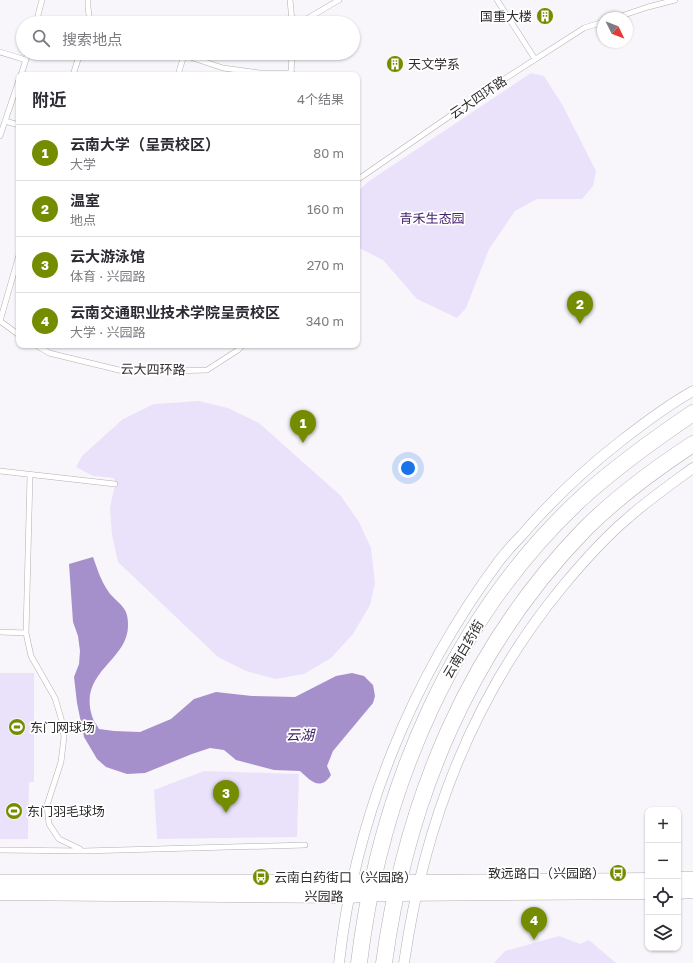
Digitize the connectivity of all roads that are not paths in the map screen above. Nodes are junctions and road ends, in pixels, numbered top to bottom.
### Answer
1 (42, 0) edge
2 (88, 0) edge
3 (290, 0) edge
4 (339, 0) edge
5 (497, 0) edge
6 (675, 0) edge
7 (633, 12) edge
8 (38, 16) edge
9 (89, 16) edge
10 (291, 16) edge
11 (312, 16) edge
12 (597, 24) edge
13 (0, 52) edge
14 (16, 57) edge
15 (535, 59) junction
16 (26, 60) edge
17 (78, 60) edge
18 (182, 60) edge
19 (199, 60) edge
20 (292, 60) edge
21 (22, 72) edge
22 (74, 72) edge
23 (179, 72) edge
24 (253, 72) edge
25 (292, 72) edge
26 (16, 89) edge
27 (5, 121) junction
28 (16, 124) edge
29 (0, 136) edge
30 (360, 178) edge
31 (16, 265) edge
32 (0, 321) edge
33 (16, 334) edge
34 (41, 348) edge
35 (240, 348) edge
36 (693, 391) edge
37 (693, 413) edge
38 (693, 444) edge
39 (693, 468) edge
40 (0, 471) edge
41 (30, 475) junction
42 (115, 484) dead end
43 (0, 632) edge
44 (26, 633) junction
45 (305, 845) dead end
46 (0, 850) edge
47 (83, 851) junction
48 (681, 879) edge
49 (693, 879) edge
50 (645, 880) edge
51 (0, 882) edge
52 (353, 882) junction
53 (372, 888) junction
54 (396, 888) junction
55 (418, 888) junction
56 (693, 891) edge
57 (645, 892) edge
58 (681, 892) edge
59 (0, 893) edge
60 (350, 896) junction
61 (339, 963) edge
62 (359, 963) edge
63 (384, 963) edge
64 (404, 963) edge

1 - 8 lane
2 - 9 lane
3 - 10 lane
4 - 11 lane
5 - 15 lane
6 - 7 lane
12 - 15 lane, 云大四环路
13 - 14 lane
15 - 30 lane, 云大四环路
16 - 21 lane
17 - 22 lane
18 - 23 lane
19 - 24 lane
20 - 25 lane
26 - 27 lane
27 - 28 lane
27 - 29 lane
31 - 32 lane
32 - 33 lane
34 - 35 lane, 云大四环路
36 - 52 street
37 - 53 main road, 云南白药街
38 - 54 main road, 云南白药街
39 - 55 street
40 - 41 lane
41 - 42 lane
41 - 44 lane
43 - 44 lane
44 - 47 lane
45 - 47 lane
46 - 47 lane
48 - 49 main road
50 - 55 main road, 兴园路
51 - 52 main road, 兴园路
52 - 53 main road, 兴园路
52 - 60 street
53 - 54 main road, 兴园路
53 - 60 main road, 兴园路
53 - 62 main road, 云南白药街
54 - 55 main road, 兴园路
54 - 63 main road, 云南白药街
55 - 57 main road, 兴园路
55 - 64 street
56 - 58 main road
59 - 60 main road, 兴园路
60 - 61 street

